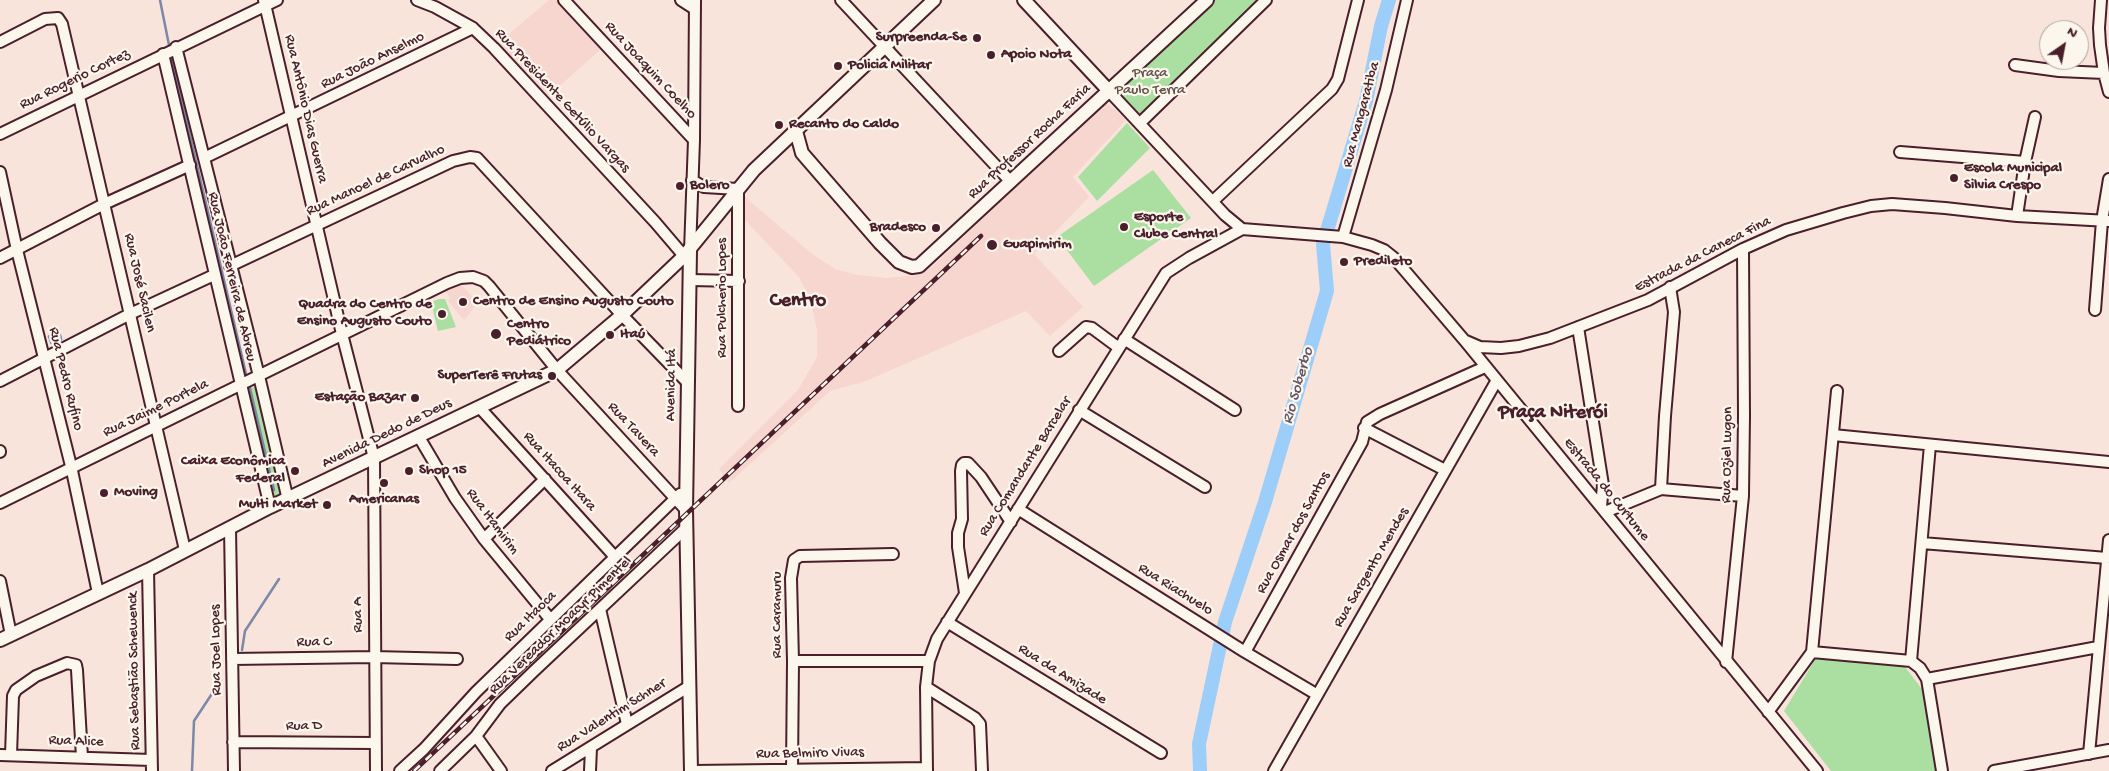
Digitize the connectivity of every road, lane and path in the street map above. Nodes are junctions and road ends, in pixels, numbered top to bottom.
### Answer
1 (277, 0) edge
2 (417, 0) edge
3 (564, 0) edge
4 (681, 0) edge
5 (841, 0) edge
6 (934, 0) edge
7 (1024, 0) edge
8 (1207, 0) edge
9 (1266, 0) edge
10 (1358, 0) edge
11 (1407, 0) edge
12 (2101, 0) edge
13 (264, 2) edge
14 (695, 5) edge
15 (473, 28) junction
16 (0, 42) edge
17 (176, 47) junction
18 (886, 47) junction
19 (163, 54) junction
20 (2015, 65) dead end
21 (2104, 73) junction
22 (1110, 91) junction
23 (2109, 92) edge
24 (79, 96) junction
25 (292, 116) junction
26 (2034, 117) dead end
27 (1140, 123) junction
28 (796, 131) junction
29 (0, 134) edge
30 (694, 140) junction
31 (782, 144) junction
32 (1900, 152) dead end
33 (802, 153) junction
34 (204, 158) junction
35 (2025, 162) junction
36 (190, 165) junction
37 (0, 172) edge
38 (2109, 179) edge
39 (692, 180) junction
40 (1011, 182) junction
41 (704, 188) junction
42 (738, 189) junction
43 (691, 196) junction
44 (1213, 201) junction
45 (104, 204) junction
46 (2017, 216) junction
47 (2106, 221) edge
48 (316, 224) junction
49 (1242, 229) junction
50 (690, 234) junction
51 (1338, 237) junction
52 (672, 241) junction
53 (1743, 249) junction
54 (17, 250) junction
55 (687, 254) junction
56 (0, 258) edge
57 (230, 266) junction
58 (214, 274) junction
59 (690, 280) junction
60 (739, 281) junction
61 (1670, 287) junction
62 (2095, 310) dead end
63 (130, 314) junction
64 (622, 315) junction
65 (1578, 327) junction
66 (342, 334) junction
67 (1122, 344) junction
68 (1059, 351) dead end
69 (1478, 351) junction
70 (45, 358) junction
71 (1485, 367) junction
72 (557, 370) junction
73 (257, 377) junction
74 (1496, 380) junction
75 (0, 381) edge
76 (688, 383) junction
77 (243, 384) junction
78 (1837, 391) dead end
79 (738, 406) dead end
80 (480, 408) junction
81 (1079, 410) junction
82 (1235, 410) dead end
83 (157, 424) junction
84 (1364, 428) junction
85 (1832, 435) junction
86 (419, 437) junction
87 (1930, 445) junction
88 (374, 458) junction
89 (2109, 462) edge
90 (71, 466) junction
91 (1445, 470) junction
92 (545, 479) junction
93 (1205, 487) dead end
94 (686, 488) junction
95 (1661, 489) junction
96 (1743, 496) junction
97 (676, 499) junction
98 (288, 500) junction
99 (0, 503) edge
100 (270, 507) junction
101 (1018, 509) junction
102 (686, 510) junction
103 (1603, 510) junction
104 (1010, 522) junction
105 (230, 528) junction
106 (686, 528) junction
107 (484, 539) junction
108 (2109, 540) edge
109 (1922, 543) junction
110 (185, 550) junction
111 (893, 554) dead end
112 (615, 557) junction
113 (2107, 558) junction
114 (148, 570) junction
115 (0, 581) edge
116 (98, 593) junction
117 (965, 593) junction
118 (600, 609) junction
119 (550, 619) junction
120 (947, 622) junction
121 (6, 637) edge
122 (2098, 647) junction
123 (1245, 652) junction
124 (1812, 652) junction
125 (374, 657) junction
126 (232, 659) junction
127 (458, 659) dead end
128 (793, 661) junction
129 (929, 661) junction
130 (1910, 661) junction
131 (1726, 662) junction
132 (1927, 680) junction
133 (688, 687) junction
134 (926, 687) junction
135 (1316, 694) junction
136 (1768, 712) junction
137 (627, 724) junction
138 (476, 736) junction
139 (233, 742) junction
140 (375, 743) junction
141 (591, 748) junction
142 (2109, 750) edge
143 (1161, 753) dead end
144 (2089, 754) junction
145 (0, 755) edge
146 (11, 755) junction
147 (82, 757) junction
148 (152, 766) edge
149 (927, 769) edge
150 (792, 770) edge
151 (234, 771) edge
152 (376, 771) edge
153 (400, 771) edge
154 (440, 771) edge
155 (501, 771) edge
156 (552, 771) edge
157 (590, 771) edge
158 (692, 771) edge
159 (982, 771) edge
160 (1274, 771) edge
161 (1816, 771) edge
162 (1942, 771) edge
163 (1994, 771) edge

1 - 13 street
2 - 15 street, Rua Presidente Getúlio Vargas
3 - 30 street, Rua Joaquim Coelho
4 - 14 street
5 - 18 street
6 - 18 main road, Avenida Dedo de Deus
7 - 22 main road
8 - 22 main road, Rua Professor Rocha Faria
9 - 27 street
10 - 44 street
11 - 51 street, Rua Mangaratiba
12 - 21 street
13 - 17 street
13 - 25 street, Rua Antônio Dias Guerra
14 - 30 street, Avenida Itá
15 - 25 street, Rua João Anselmo
15 - 52 street, Rua Presidente Getúlio Vargas
16 - 24 street, Rua José Sacilen
17 - 19 street, Rua Rogerio Cortez
17 - 34 street, Rua João Ferreira de Abreu
18 - 28 main road, Avenida Dedo de Deus
18 - 40 street
19 - 24 street, Rua Rogerio Cortez
19 - 36 street, Rua João Ferreira de Abreu
20 - 21 street
21 - 23 street
22 - 27 street
22 - 40 main road, Rua Professor Rocha Faria
24 - 29 street, Rua Rogerio Cortez
24 - 45 street, Rua José Sacilen
25 - 34 street, Rua João Anselmo
25 - 48 street, Rua Antônio Dias Guerra
26 - 35 street
27 - 44 street
28 - 31 main road, Avenida Dedo de Deus
28 - 33 main road
30 - 39 street, Avenida Itá
31 - 33 main road
31 - 42 main road, Avenida Dedo de Deus
32 - 35 street
33 - 40 main road, Rua Professor Rocha Faria
34 - 57 street, Rua João Ferreira de Abreu
35 - 46 street
36 - 45 street
36 - 58 street, Rua João Ferreira de Abreu
37 - 54 street, Rua Pedro Rufino
38 - 47 street
39 - 41 street
39 - 43 street, Avenida Itá
41 - 42 street
41 - 43 street
42 - 55 main road, Avenida Dedo de Deus
42 - 60 street, Rua Pulcherio Lopes
43 - 50 street, Avenida Itá
44 - 49 street
45 - 54 street
45 - 63 street, Rua José Sacilen
46 - 47 street, Estrada da Caneca Fina
46 - 53 street, Estrada da Caneca Fina
47 - 62 street
48 - 57 street, Rua Manoel de Carvalho
48 - 64 street, Rua Manoel de Carvalho
48 - 66 street, Rua Antônio Dias Guerra
49 - 51 street
49 - 67 street, Rua Comandante Barcelar
50 - 52 street
50 - 55 street, Avenida Itá
51 - 69 street, Estrada da Caneca Fina
52 - 55 street, Rua Presidente Getúlio Vargas
53 - 61 street, Estrada da Caneca Fina
53 - 96 street, Rua Oziel Lugon
54 - 56 street
54 - 70 street, Rua Pedro Rufino
55 - 59 main road, Avenida Itá
55 - 64 main road, Avenida Dedo de Deus
57 - 73 street, Rua João Ferreira de Abreu
58 - 63 street
58 - 77 street, Rua João Ferreira de Abreu
59 - 60 street
59 - 76 main road, Avenida Itá
60 - 79 street, Rua Pulcherio Lopes
61 - 65 street, Estrada da Caneca Fina
61 - 95 street
63 - 70 street
63 - 83 street, Rua José Sacilen
64 - 72 main road, Avenida Dedo de Deus
64 - 76 street
65 - 69 street, Estrada da Caneca Fina
65 - 103 street
66 - 72 street, Rua Tavera
66 - 73 street, Rua Jaime Portela
66 - 88 street, Rua Antônio Dias Guerra
67 - 68 street
67 - 81 street, Rua Comandante Barcelar
67 - 82 street
69 - 71 street, Estrada do Curtume
70 - 75 street
70 - 90 street, Rua Pedro Rufino
71 - 74 street, Estrada do Curtume
71 - 84 street
72 - 80 main road, Avenida Dedo de Deus
72 - 97 street, Rua Tavera
73 - 77 street, Rua Jaime Portela
73 - 98 street, Rua João Ferreira de Abreu
74 - 91 street, Rua Sargento Mendes
74 - 103 street, Estrada do Curtume
76 - 94 main road, Avenida Itá
77 - 83 street, Rua Jaime Portela
77 - 100 street, Rua João Ferreira de Abreu
78 - 85 street
80 - 86 main road, Avenida Dedo de Deus
80 - 92 street, Rua Itacoa Itara
81 - 93 street
81 - 101 street, Rua Comandante Barcelar
83 - 90 street, Rua Jaime Portela
83 - 110 street, Rua José Sacilen
84 - 91 street
84 - 123 street, Rua Osmar dos Santos
85 - 87 street
85 - 124 street
86 - 88 main road, Avenida Dedo de Deus
86 - 107 street, Rua Itamirim
87 - 89 street
87 - 109 street
88 - 98 main road, Avenida Dedo de Deus
88 - 125 street, Rua A
90 - 99 street, Rua Jaime Portela
90 - 116 street, Rua Pedro Rufino
91 - 135 street, Rua Sargento Mendes
92 - 107 street
92 - 112 street, Rua Itacoa Itara
94 - 97 street, Rua Itaoca
94 - 102 main road, Avenida Itá
95 - 96 street
95 - 103 street
96 - 131 street, Rua Oziel Lugon
97 - 102 street, Rua Tavera
97 - 112 street, Rua Itaoca
98 - 100 main road, Avenida Dedo de Deus
100 - 105 main road, Avenida Dedo de Deus
101 - 104 street, Rua Comandante Barcelar
101 - 123 street, Rua Riachuelo
102 - 106 main road, Avenida Itá
103 - 131 street, Estrada do Curtume
104 - 117 street, Rua Comandante Barcelar
104 - 117 street
105 - 110 main road, Avenida Dedo de Deus
105 - 126 street, Rua Joel Lopes
106 - 118 street, Rua Vereador Moacyr Pimentel
106 - 133 main road, Avenida Itá
107 - 119 street, Rua Itamirim
108 - 113 street
109 - 113 street
109 - 130 street
110 - 114 main road, Avenida Dedo de Deus
111 - 128 street, Rua Caramuru
112 - 119 street, Rua Itaoca
113 - 122 street
114 - 116 main road, Avenida Dedo de Deus
114 - 148 street, Rua Sebastião Schewenck
115 - 121 street
116 - 121 main road, Avenida Dedo de Deus
117 - 120 street, Rua Comandante Barcelar
118 - 137 street
118 - 138 street, Rua Vereador Moacyr Pimentel
119 - 153 street, Rua Itaoca
120 - 129 street, Rua Comandante Barcelar
120 - 143 street, Rua da Amizade
122 - 132 street
122 - 144 street
123 - 135 street, Rua Riachuelo
124 - 130 street
124 - 136 street
125 - 126 street, Rua C
125 - 127 street, Rua C
125 - 140 street, Rua A
126 - 139 street, Rua Joel Lopes
128 - 129 street
128 - 150 street, Rua Caramuru
129 - 134 street, Rua Comandante Barcelar
130 - 132 street
131 - 136 street, Estrada do Curtume
132 - 162 street
133 - 137 street, Rua Valentim Schner
133 - 158 main road, Avenida Itá
134 - 149 street, Rua Comandante Barcelar
134 - 159 street
135 - 160 street, Rua Sargento Mendes
136 - 161 street, Estrada do Curtume
137 - 141 street, Rua Valentim Schner
138 - 154 street, Rua Vereador Moacyr Pimentel
138 - 155 street
139 - 140 street, Rua D
139 - 151 street, Rua Joel Lopes
140 - 152 street, Rua A
141 - 156 street, Rua Valentim Schner
141 - 157 street
142 - 144 street
144 - 163 street
145 - 146 street, Rua Alice
146 - 147 street, Rua Alice
146 - 147 street
147 - 148 street, Rua Alice
149 - 150 street, Rua Belmiro Vivas
150 - 158 street, Rua Belmiro Vivas

